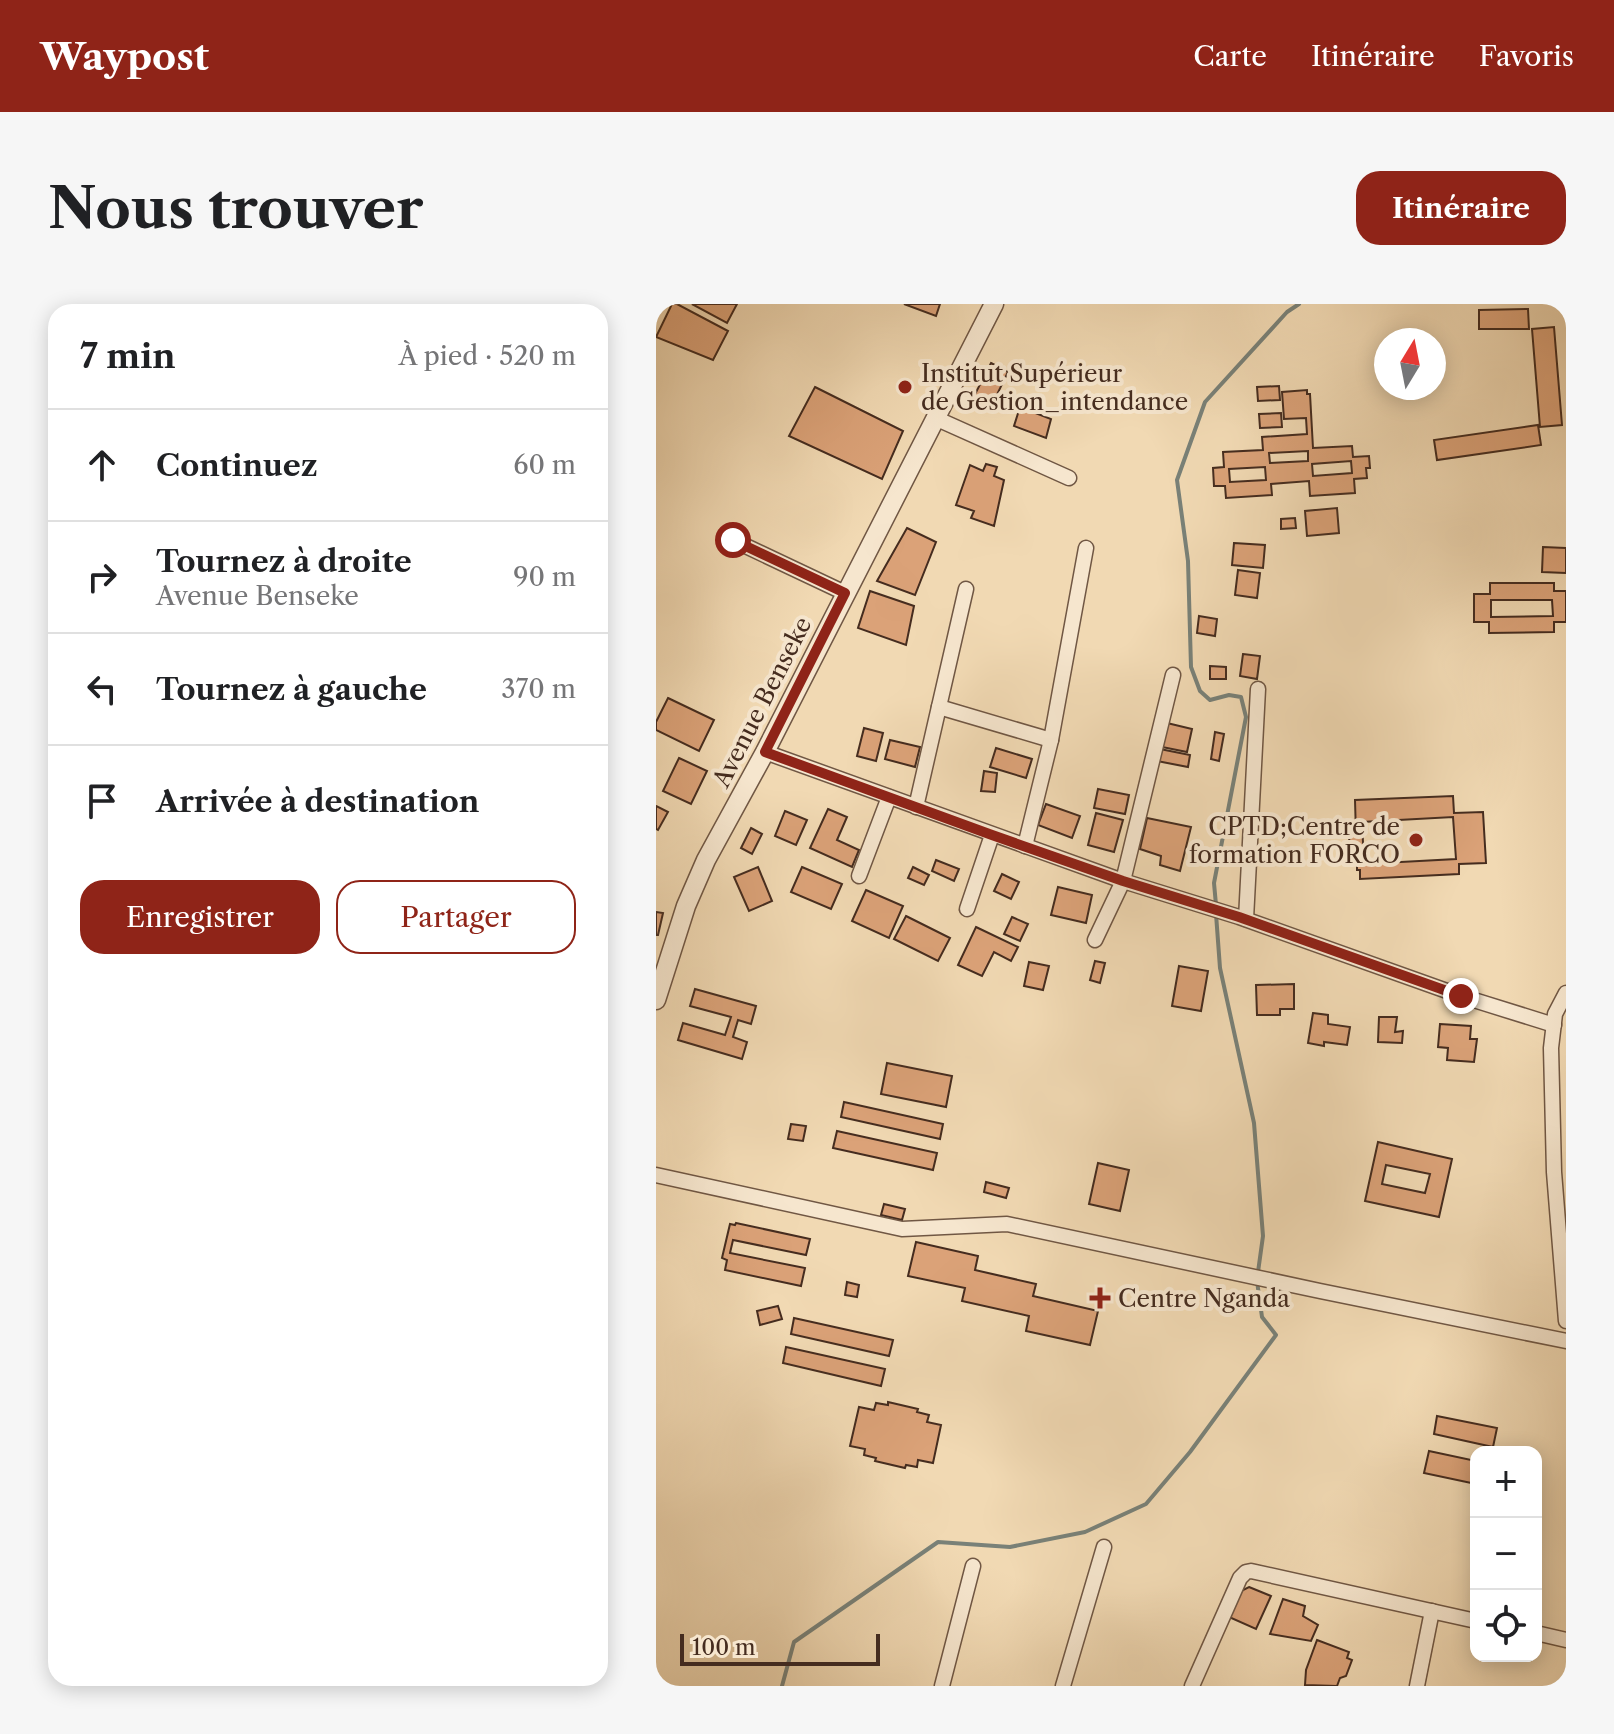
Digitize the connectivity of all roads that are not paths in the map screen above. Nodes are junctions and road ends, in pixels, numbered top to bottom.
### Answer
1 (994, 304) edge
2 (935, 418) junction
3 (1069, 478) dead end
4 (733, 540) dead end
5 (1086, 548) dead end
6 (966, 589) dead end
7 (845, 593) junction
8 (1173, 675) dead end
9 (1258, 689) dead end
10 (939, 707) junction
11 (1051, 740) junction
12 (765, 752) junction
13 (889, 797) junction
14 (916, 807) junction
15 (992, 835) junction
16 (1025, 846) junction
17 (859, 876) dead end
18 (1123, 881) junction
19 (967, 909) dead end
20 (1243, 918) junction
21 (1095, 940) dead end
22 (1566, 993) edge
23 (656, 1000) edge
24 (1554, 1025) junction
25 (1560, 1172) edge
26 (656, 1175) edge
27 (1566, 1321) edge
28 (1566, 1341) edge
29 (1104, 1547) dead end
30 (973, 1566) dead end
31 (1432, 1611) junction
32 (1470, 1620) edge
33 (1542, 1634) edge
34 (1566, 1640) edge
35 (942, 1686) edge
36 (1063, 1686) edge
37 (1192, 1686) edge
38 (1417, 1686) edge

1 - 2 street, Avenue Benseke
2 - 3 street
2 - 7 street, Avenue Benseke
4 - 7 street
5 - 11 street
6 - 10 street
7 - 12 street, Avenue Benseke
8 - 18 street
9 - 20 street
10 - 11 street
10 - 14 street
11 - 16 street
12 - 13 street
12 - 23 street, Avenue Benseke
13 - 14 street
13 - 17 street
14 - 15 street
15 - 16 street
15 - 19 street
16 - 18 street
18 - 20 street
18 - 21 street
20 - 24 street
22 - 24 street
24 - 25 street
25 - 27 street
26 - 28 street
29 - 36 street
30 - 35 street
31 - 32 street
31 - 37 street
31 - 38 street
33 - 34 street

